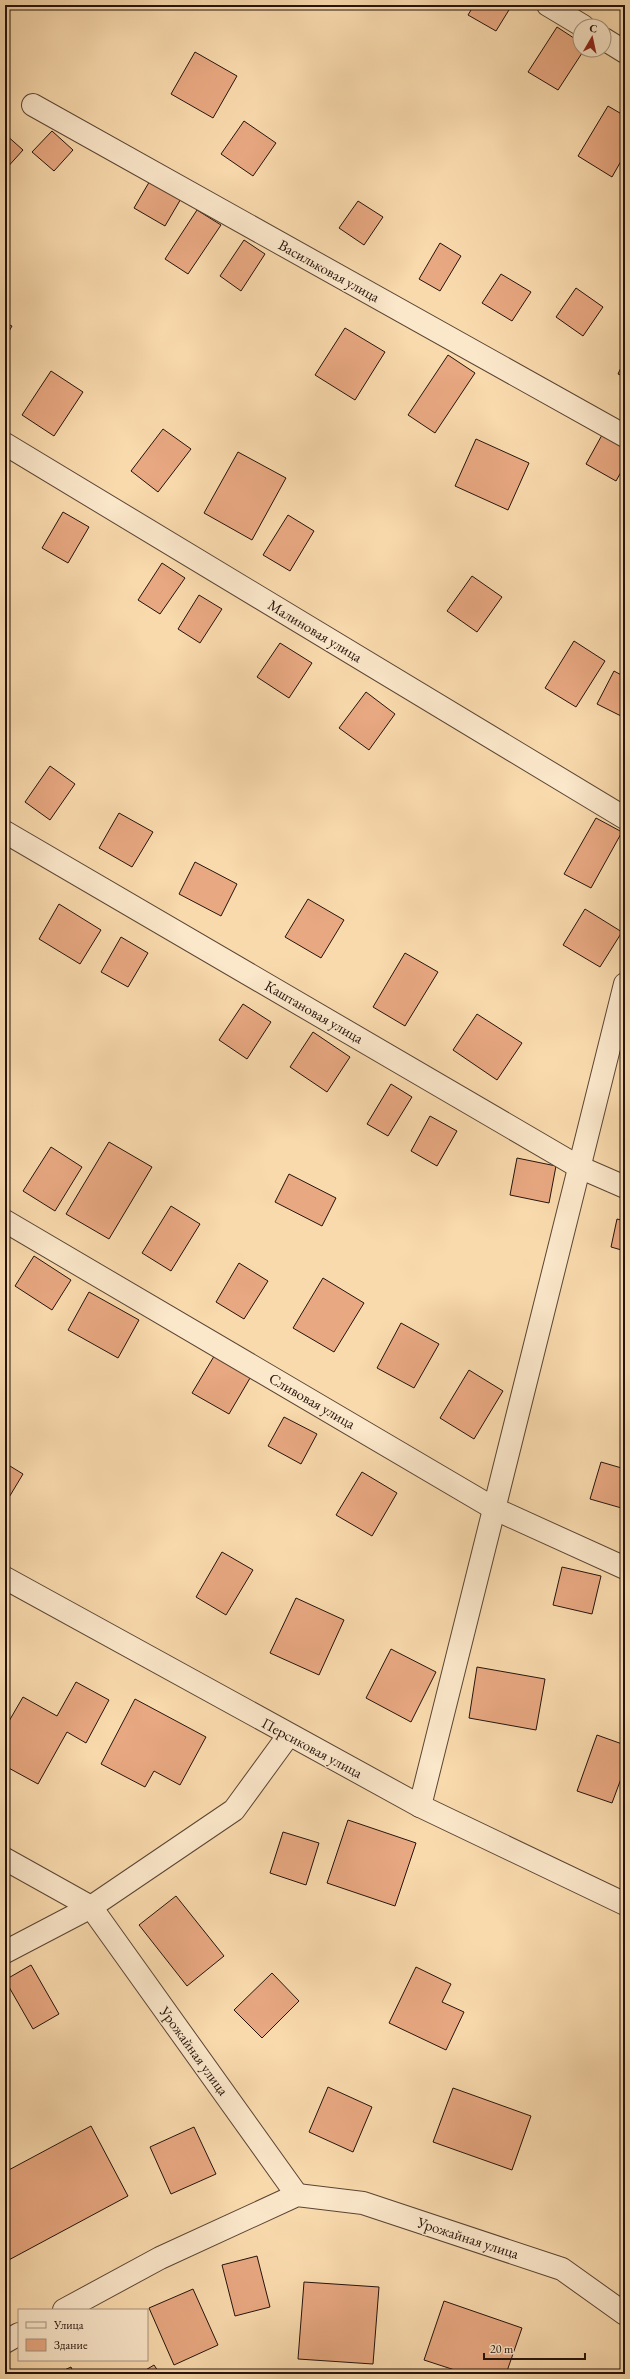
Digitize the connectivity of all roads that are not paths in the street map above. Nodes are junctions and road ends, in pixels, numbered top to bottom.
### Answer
1 (548, 5) edge
2 (572, 19) edge
3 (612, 44) edge
4 (625, 52) edge
5 (32, 105) dead end
6 (625, 436) edge
7 (5, 444) edge
8 (625, 818) edge
9 (5, 832) edge
10 (625, 984) edge
11 (579, 1167) junction
12 (625, 1187) edge
13 (5, 1221) edge
14 (495, 1509) junction
15 (625, 1568) edge
16 (5, 1578) edge
17 (288, 1736) junction
18 (420, 1806) junction
19 (5, 1859) edge
20 (625, 1904) edge
21 (91, 1907) junction
22 (5, 1952) edge
23 (297, 2195) junction
24 (66, 2309) edge
25 (625, 2314) edge
26 (18, 2335) edge
27 (5, 2342) edge

1 - 2 street
3 - 4 street
5 - 6 street, Васильковая улица
7 - 8 street, Малиновая улица
9 - 11 street, Каштановая улица
10 - 11 street
11 - 12 street, Каштановая улица
11 - 14 street
13 - 14 street, Сливовая улица
14 - 15 street, Сливовая улица
14 - 18 street
16 - 17 street, Персиковая улица
17 - 18 street, Персиковая улица
17 - 21 street
18 - 20 street, Персиковая улица
19 - 21 street
21 - 22 street
21 - 23 street, Урожайная улица
23 - 24 street
23 - 25 street, Урожайная улица
26 - 27 street

